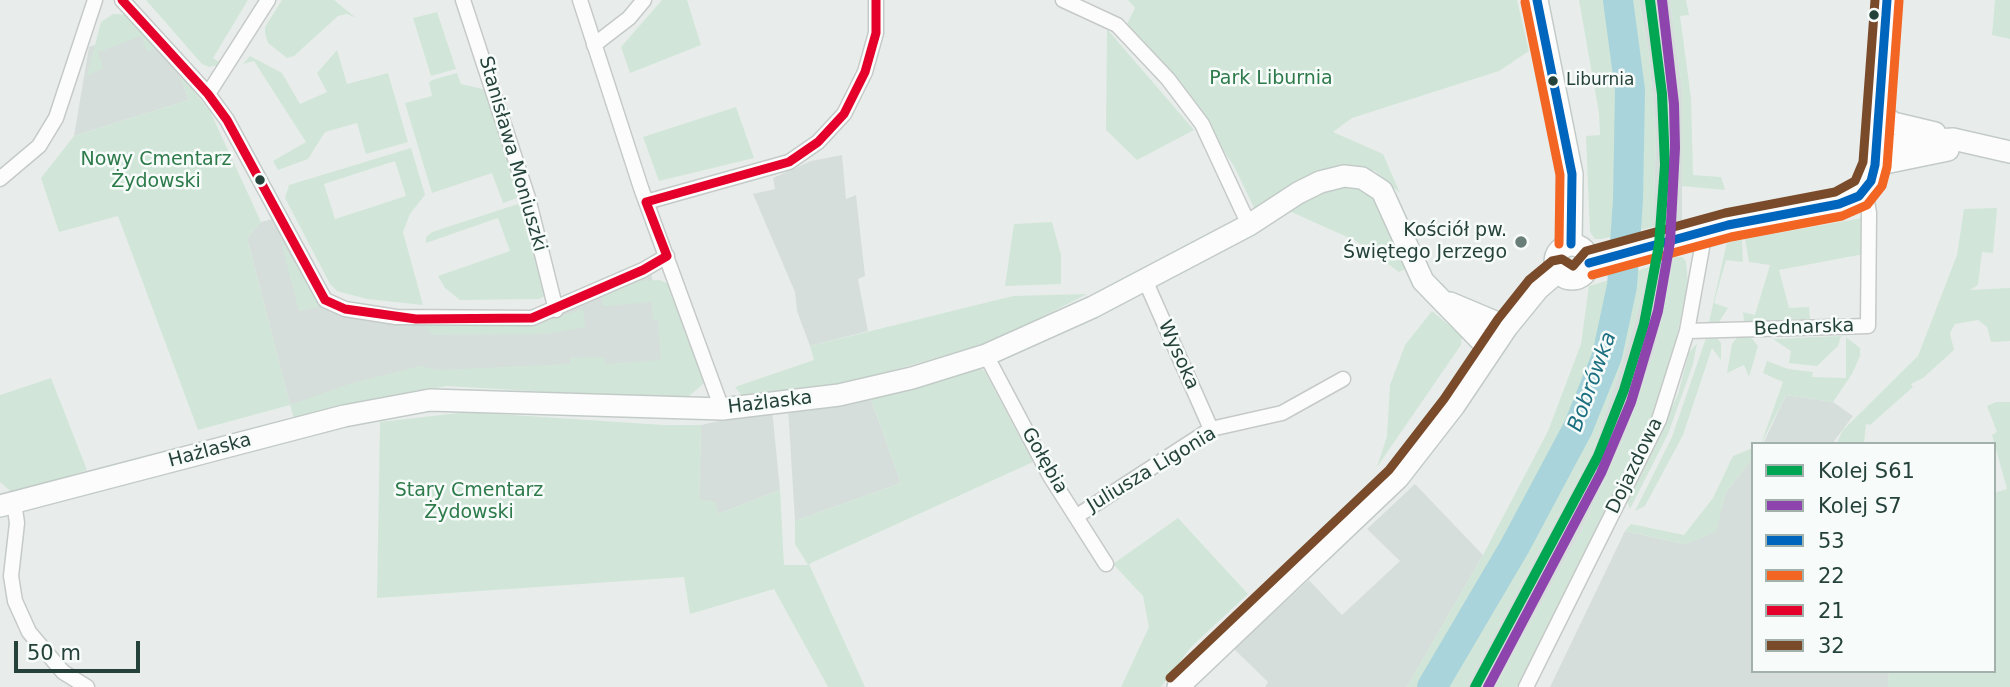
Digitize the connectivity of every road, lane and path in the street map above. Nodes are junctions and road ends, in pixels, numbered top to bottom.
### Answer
1 (95, 0) edge
2 (122, 0) edge
3 (268, 0) edge
4 (463, 0) edge
5 (580, 0) edge
6 (644, 0) edge
7 (876, 0) edge
8 (1063, 0) edge
9 (1537, 0) edge
10 (1887, 0) edge
11 (594, 45) junction
12 (208, 94) junction
13 (1879, 112) junction
14 (1963, 142) junction
15 (2010, 152) edge
16 (1875, 160) junction
17 (0, 179) edge
18 (1865, 190) junction
19 (646, 202) junction
20 (1249, 225) junction
21 (1705, 231) junction
22 (1571, 244) junction
23 (667, 256) junction
24 (1589, 262) junction
25 (1559, 271) junction
26 (1145, 280) junction
27 (1436, 296) junction
28 (556, 310) junction
29 (1507, 327) junction
30 (1687, 331) junction
31 (1491, 351) junction
32 (986, 355) junction
33 (1343, 379) dead end
34 (722, 409) junction
35 (1211, 429) junction
36 (4, 504) edge
37 (1077, 516) junction
38 (1106, 564) dead end
39 (87, 687) edge
40 (1178, 687) edge
41 (1526, 687) edge

1 - 17 street
2 - 12 street
3 - 12 street
4 - 28 street, Stanisława Moniuszki
5 - 11 street
6 - 11 street
7 - 19 street
8 - 20 street
9 - 22 street
10 - 13 street
11 - 19 street
12 - 28 street
13 - 14 street
13 - 16 street
14 - 15 street
14 - 16 street
16 - 18 street
18 - 21 street
18 - 30 street, Bednarska
19 - 23 street
20 - 26 street, Hażlaska
20 - 27 street, Hażlaska
21 - 24 street
21 - 30 street, Dojazdowa
22 - 24 street
22 - 25 street
23 - 28 street
23 - 34 street
24 - 25 street
25 - 29 street
26 - 32 street, Hażlaska
26 - 35 street, Wysoka
27 - 29 street
27 - 31 street, Hażlaska
29 - 31 street
30 - 41 street, Dojazdowa
31 - 40 street
32 - 34 street, Hażlaska
32 - 37 street, Gołębia
33 - 35 street, Juliusza Ligonia
34 - 36 street, Hażlaska
35 - 37 street, Juliusza Ligonia
36 - 39 street
37 - 38 street, Gołębia

